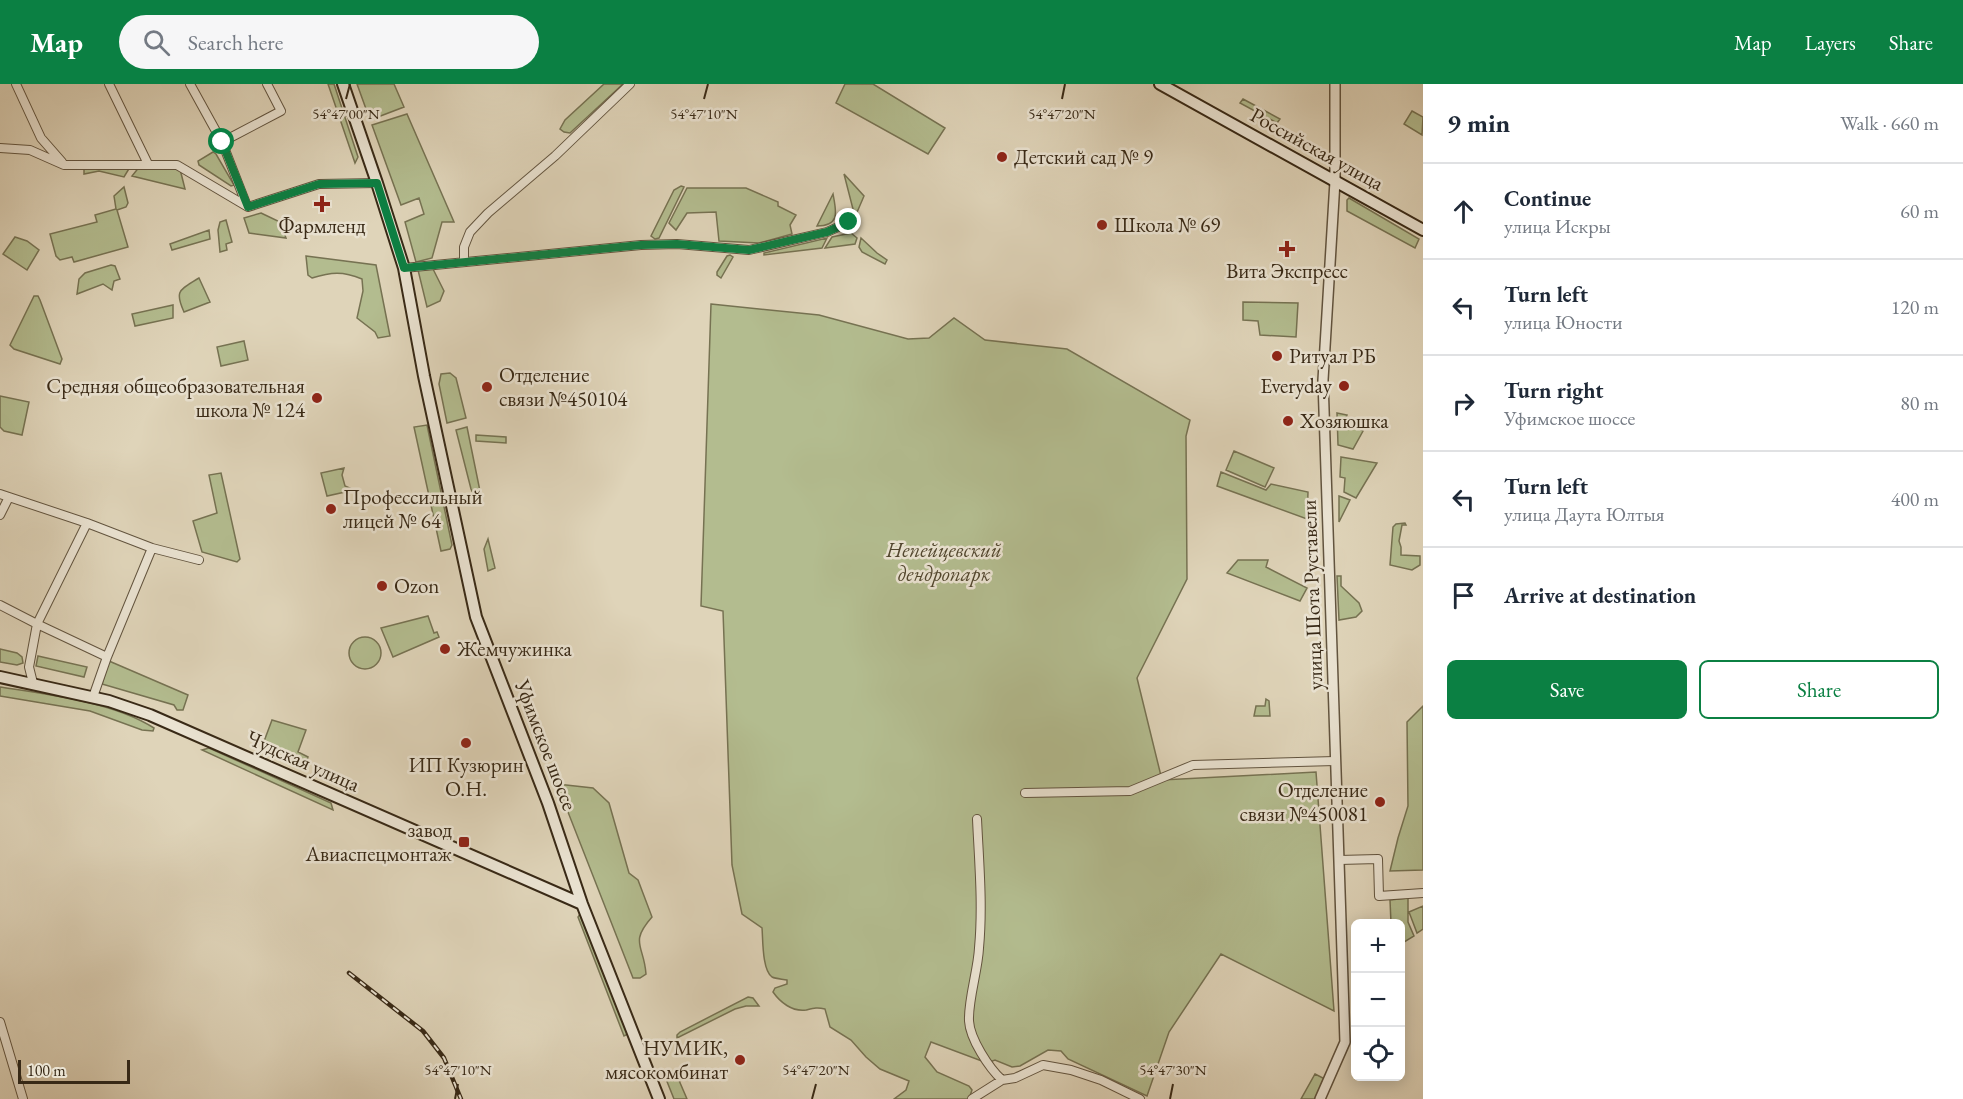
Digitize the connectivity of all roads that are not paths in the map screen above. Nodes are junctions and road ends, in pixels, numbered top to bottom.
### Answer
1 (16, 84) edge
2 (110, 84) edge
3 (190, 84) edge
4 (267, 84) edge
5 (343, 84) edge
6 (630, 84) edge
7 (1160, 84) edge
8 (1335, 84) edge
9 (222, 142) junction
10 (0, 148) edge
11 (148, 164) junction
12 (64, 165) junction
13 (1335, 181) junction
14 (377, 183) junction
15 (248, 207) junction
16 (849, 222) dead end
17 (1423, 230) edge
18 (464, 262) junction
19 (404, 268) junction
20 (0, 494) edge
21 (9, 497) junction
22 (0, 515) edge
23 (87, 523) junction
24 (152, 548) junction
25 (199, 560) dead end
26 (0, 604) edge
27 (37, 624) junction
28 (107, 657) junction
29 (0, 677) edge
30 (33, 683) junction
31 (93, 697) junction
32 (1335, 761) junction
33 (1025, 793) dead end
34 (977, 819) dead end
35 (1339, 860) junction
36 (1423, 893) edge
37 (582, 904) junction
38 (0, 1022) edge
39 (1002, 1080) junction
40 (24, 1099) edge
41 (658, 1099) edge
42 (972, 1099) edge
43 (1140, 1099) edge
44 (1320, 1099) edge

1 - 12 street
2 - 11 street
3 - 9 street
4 - 9 street
5 - 14 main road, Уфимское шоссе
6 - 18 street
7 - 13 main road, Российская улица
8 - 13 street, улица Шота Руставели
9 - 15 street
10 - 12 street
11 - 12 street
11 - 15 street
13 - 17 main road, Российская улица
13 - 32 street, улица Шота Руставели
14 - 15 street
14 - 19 main road, Уфимское шоссе
16 - 18 street
18 - 19 street
19 - 37 main road, Уфимское шоссе
20 - 21 street
21 - 22 street
21 - 23 street
23 - 24 street
23 - 27 street
24 - 25 street
24 - 28 street
26 - 27 street
27 - 28 street
27 - 30 street
28 - 31 street
29 - 30 main road, Чудская улица
30 - 31 main road, Чудская улица
31 - 37 main road, Чудская улица
32 - 33 street
32 - 35 street, улица Шота Руставели
34 - 39 street
35 - 36 street
35 - 44 street, улица Шота Руставели
37 - 41 main road, Уфимское шоссе
38 - 40 street
39 - 42 street
39 - 43 street

